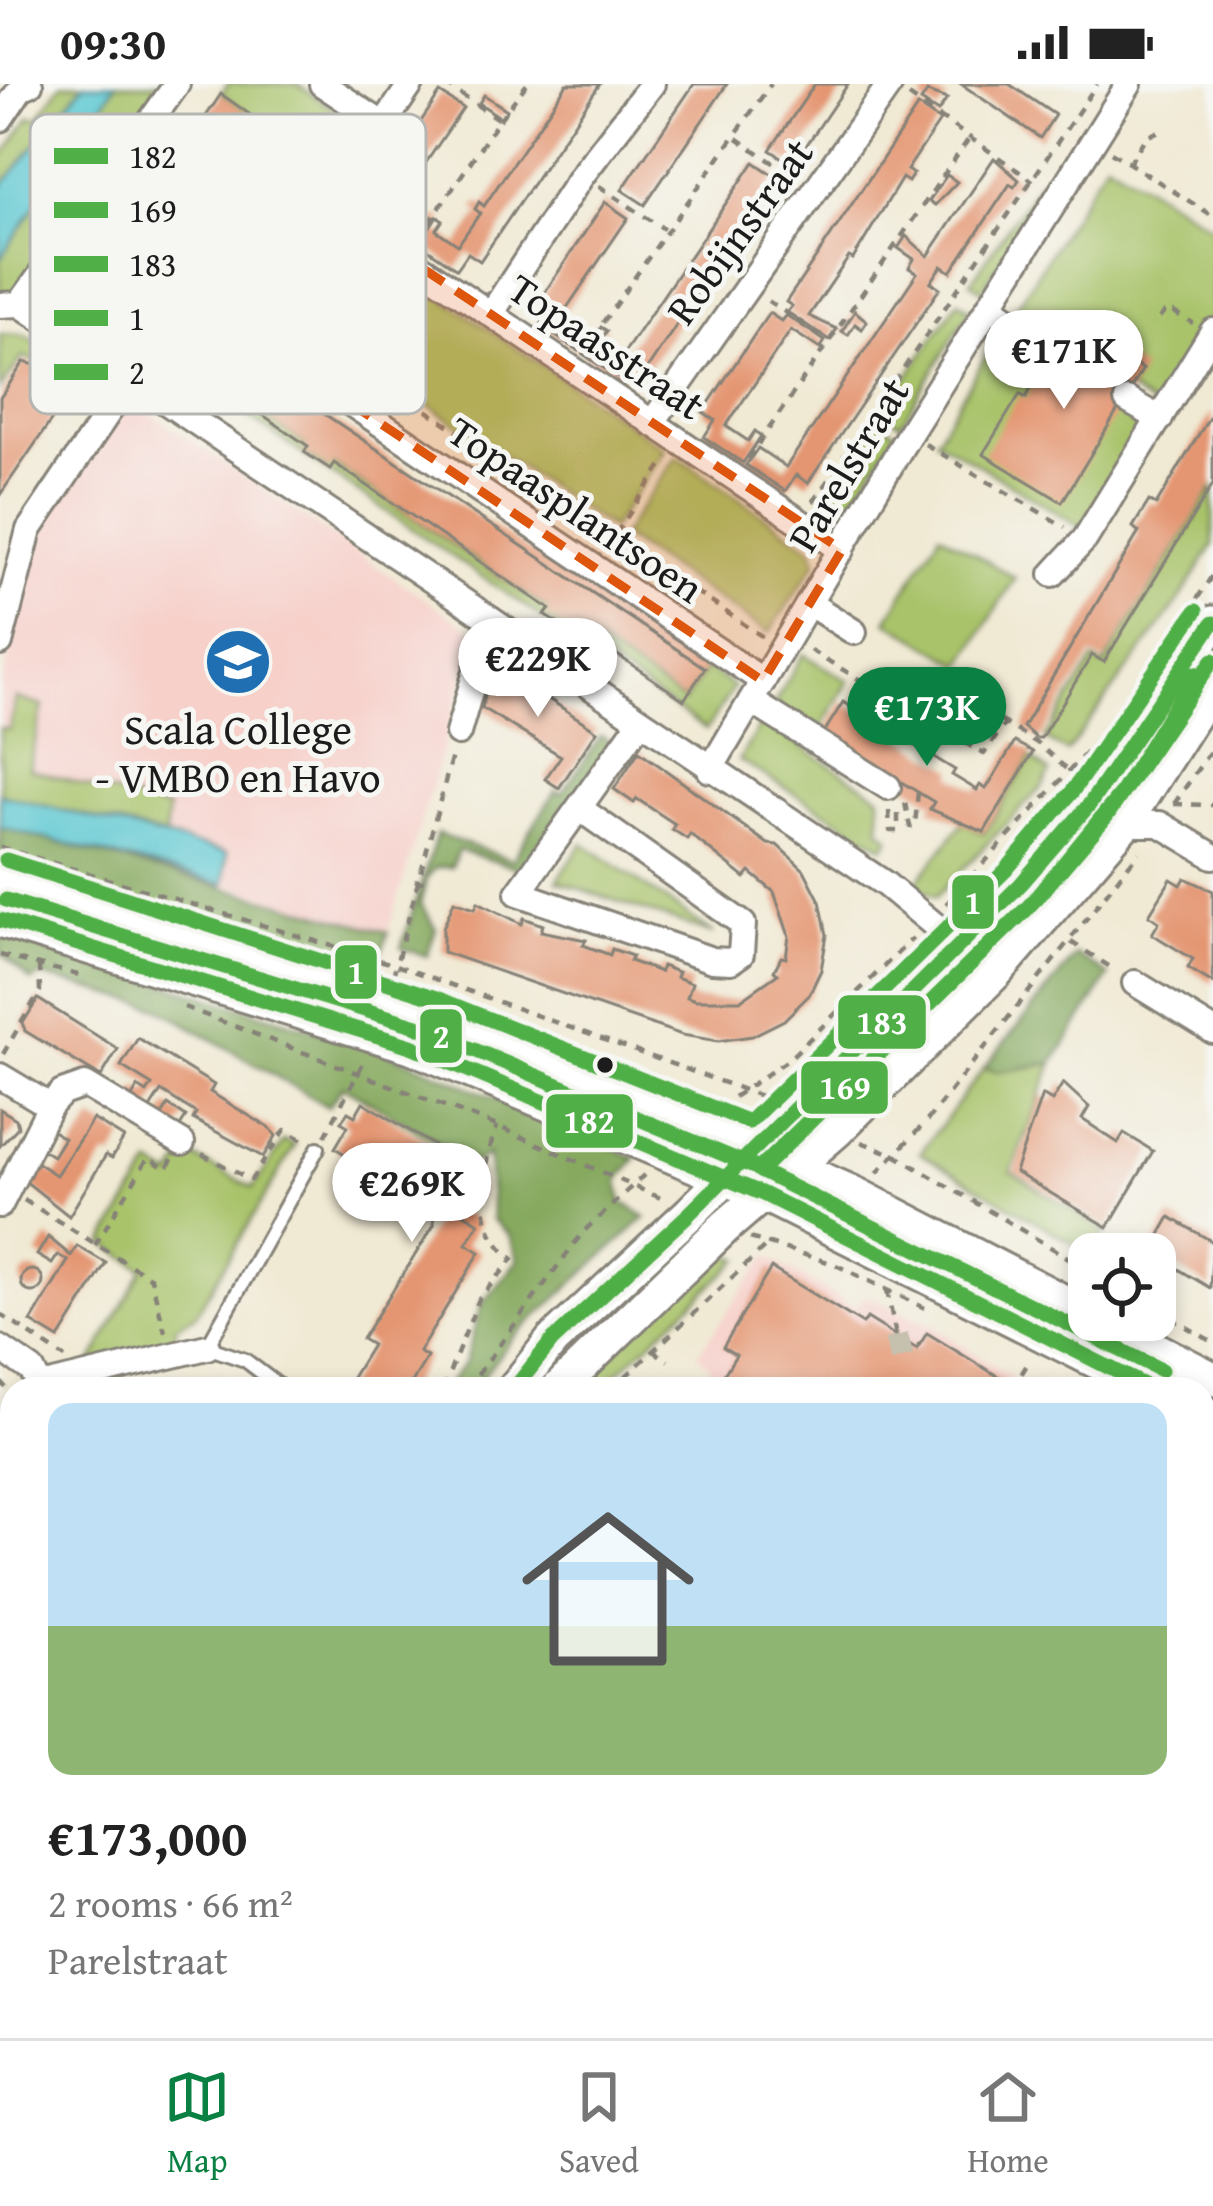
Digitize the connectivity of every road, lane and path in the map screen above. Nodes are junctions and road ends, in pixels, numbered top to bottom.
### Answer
1 (31, 84) edge
2 (177, 84) edge
3 (322, 84) edge
4 (411, 84) edge
5 (445, 84) edge
6 (527, 84) edge
7 (652, 84) edge
8 (771, 84) edge
9 (891, 84) edge
10 (1097, 84) edge
11 (1120, 87) edge
12 (154, 114) edge
13 (368, 114) edge
14 (391, 114) edge
15 (0, 119) edge
16 (499, 120) junction
17 (1161, 130) dead end
18 (735, 137) junction
19 (970, 137) junction
20 (1093, 142) junction
21 (1130, 164) junction
22 (582, 175) junction
23 (1031, 179) junction
24 (816, 192) junction
25 (1058, 197) junction
26 (1213, 216) edge
27 (426, 228) edge
28 (664, 229) junction
29 (426, 273) edge
30 (426, 274) edge
31 (30, 278) edge
32 (435, 280) junction
33 (746, 286) junction
34 (426, 293) edge
35 (10, 304) edge
36 (990, 306) junction
37 (490, 314) junction
38 (1160, 319) dead end
39 (1212, 333) edge
40 (828, 341) junction
41 (1047, 345) dead end
42 (571, 368) junction
43 (1127, 400) dead end
44 (426, 410) edge
45 (107, 414) edge
46 (187, 414) edge
47 (367, 414) edge
48 (1160, 418) junction
49 (652, 423) junction
50 (909, 434) junction
51 (677, 443) junction
52 (734, 478) junction
53 (799, 522) junction
54 (614, 537) junction
55 (1085, 539) junction
56 (842, 550) junction
57 (593, 567) junction
58 (1053, 574) dead end
59 (1213, 574) edge
60 (810, 604) junction
61 (1201, 618) edge
62 (491, 620) junction
63 (854, 632) dead end
64 (789, 638) junction
65 (0, 643) edge
66 (1213, 684) edge
67 (758, 691) junction
68 (970, 702) dead end
69 (640, 722) junction
70 (1005, 724) junction
71 (1109, 726) dead end
72 (458, 733) joint
73 (1213, 748) edge
74 (710, 770) junction
75 (1071, 773) junction
76 (888, 787) joint
77 (918, 791) dead end
78 (1213, 805) edge
79 (579, 808) junction
80 (1167, 814) junction
81 (1124, 824) junction
82 (0, 847) edge
83 (1213, 856) edge
84 (0, 880) edge
85 (415, 880) junction
86 (432, 885) dead end
87 (0, 920) edge
88 (931, 920) junction
89 (1071, 942) junction
90 (960, 946) junction
91 (0, 955) edge
92 (39, 964) junction
93 (396, 965) junction
94 (86, 977) dead end
95 (1135, 983) joint
96 (175, 1004) dead end
97 (386, 1004) junction
98 (1213, 1031) edge
99 (374, 1036) junction
100 (0, 1058) edge
101 (358, 1075) junction
102 (0, 1076) edge
103 (746, 1089) junction
104 (50, 1106) junction
105 (695, 1124) junction
106 (496, 1126) junction
107 (182, 1143) junction
108 (754, 1147) junction
109 (318, 1148) junction
110 (667, 1152) junction
111 (896, 1155) junction
112 (793, 1166) junction
113 (724, 1177) junction
114 (634, 1185) junction
115 (763, 1194) junction
116 (855, 1194) junction
117 (0, 1205) edge
118 (47, 1216) dead end
119 (824, 1223) junction
120 (95, 1245) junction
121 (766, 1246) dead end
122 (1068, 1257) edge
123 (887, 1290) junction
124 (1068, 1304) edge
125 (0, 1314) edge
126 (948, 1320) dead end
127 (1176, 1321) edge
128 (896, 1336) tunnel mouth
129 (1140, 1341) edge
130 (1213, 1342) edge
131 (207, 1347) junction
132 (0, 1348) edge
133 (653, 1349) junction
134 (171, 1355) junction
135 (1030, 1360) dead end
136 (668, 1361) dead end
137 (85, 1376) junction
138 (36, 1377) edge
139 (81, 1377) edge
140 (267, 1377) edge
141 (447, 1377) edge
142 (476, 1377) edge
143 (524, 1377) edge
144 (571, 1377) edge
145 (624, 1377) edge
146 (1019, 1377) edge
147 (1128, 1377) edge
148 (1209, 1377) edge

1 - 15 street
2 - 12 street
3 - 13 street
4 - 14 street
5 - 16 path
6 - 16 path
7 - 22 street
8 - 18 path
9 - 19 path
9 - 24 street, Robijnstraat
10 - 23 path
11 - 20 street, Parelstraat
16 - 27 path
17 - 21 path
18 - 24 path
18 - 28 path
19 - 23 path
19 - 40 path
20 - 21 path
20 - 25 street, Parelstraat
21 - 26 path
22 - 28 path
22 - 37 street
23 - 25 path
23 - 53 path
24 - 33 street, Robijnstraat
25 - 36 street, Parelstraat
28 - 42 path
29 - 32 street, Topaasstraat
30 - 32 path
31 - 35 street
32 - 34 path
32 - 37 street, Topaasstraat
32 - 51 path
33 - 40 path
33 - 49 street, Robijnstraat
36 - 41 street
36 - 50 street, Parelstraat
37 - 42 street, Topaasstraat
38 - 39 path
39 - 48 street
40 - 52 path
42 - 49 street, Topaasstraat
43 - 48 street
44 - 54 path
45 - 65 street
46 - 62 street
47 - 57 street, Topaasplantsoen
48 - 55 street
49 - 51 street, Topaasstraat
50 - 55 path
50 - 56 street, Parelstraat
51 - 52 street, Topaasstraat
51 - 54 path
51 - 54 path
52 - 53 street, Topaasstraat
53 - 56 street, Topaasstraat
54 - 57 path
55 - 58 street
56 - 60 street, Parelstraat
57 - 67 street, Topaasplantsoen
59 - 61 path
60 - 63 street
60 - 64 street, Parelstraat
61 - 90 main road
62 - 69 street
62 - 72 street
64 - 67 street, Parelstraat
64 - 70 path
66 - 81 main road
67 - 74 street, Parelstraat
67 - 76 street
68 - 70 path
69 - 74 street
69 - 79 street
70 - 75 path
71 - 75 path
72 - 85 path
73 - 80 path
74 - 88 street
75 - 88 path
76 - 77 path
78 - 80 path
79 - 79 street
80 - 81 street
80 - 83 street
80 - 89 path
81 - 112 main road
82 - 93 path
84 - 97 main road
85 - 86 path
85 - 93 path
87 - 99 main road
88 - 90 street
88 - 103 path
89 - 95 path
89 - 111 path
90 - 108 main road
91 - 92 path
92 - 94 path
92 - 100 path
93 - 97 path
93 - 103 path
95 - 98 street
96 - 101 path
97 - 105 main road
99 - 101 path
99 - 110 main road
101 - 106 path
101 - 109 path
102 - 104 street
103 - 105 path
104 - 107 street
104 - 117 street
105 - 108 main road
106 - 114 path
106 - 141 path
107 - 109 path
107 - 120 path
108 - 112 main road
108 - 113 main road
109 - 131 lane
110 - 113 main road
110 - 114 path
111 - 116 path
111 - 122 path
112 - 115 main road
112 - 116 main road
113 - 115 main road
113 - 143 main road
114 - 142 path
115 - 119 main road
115 - 144 main road
116 - 124 main road
118 - 120 path
119 - 123 path
119 - 147 main road
120 - 134 path
121 - 133 path
123 - 126 path
123 - 128 path
125 - 137 path
127 - 130 path
129 - 148 main road
131 - 134 street
131 - 140 lane
132 - 138 street
133 - 136 path
133 - 145 path
134 - 137 street
135 - 146 path
137 - 139 street

